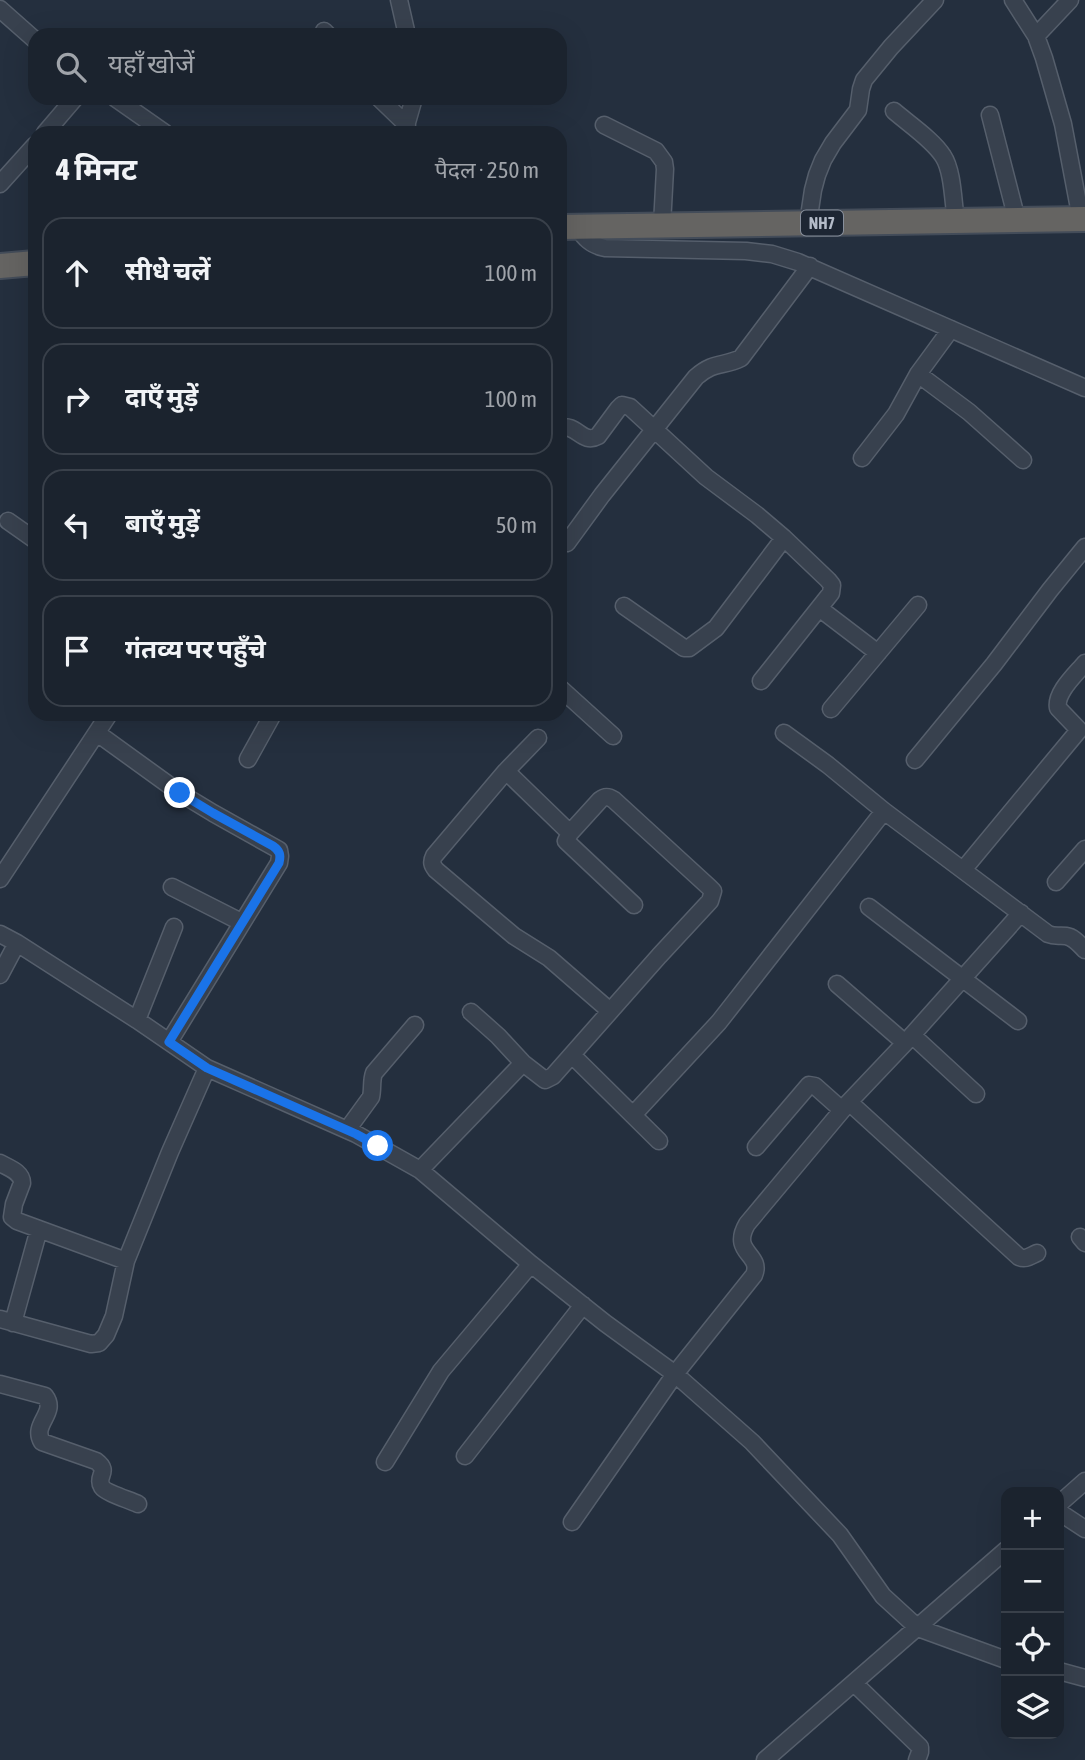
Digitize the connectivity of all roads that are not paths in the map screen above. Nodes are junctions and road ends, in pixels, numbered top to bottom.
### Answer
1 (399, 0) edge
2 (935, 0) edge
3 (1013, 0) edge
4 (1070, 0) edge
5 (0, 9) edge
6 (405, 28) edge
7 (28, 34) edge
8 (1036, 36) junction
9 (69, 105) edge
10 (125, 105) edge
11 (385, 105) edge
12 (412, 105) edge
13 (894, 111) dead end
14 (990, 115) dead end
15 (604, 125) dead end
16 (51, 126) edge
17 (155, 126) edge
18 (402, 126) edge
19 (406, 126) edge
20 (28, 153) edge
21 (0, 184) edge
22 (1083, 219) edge
23 (956, 220) junction
24 (1017, 220) junction
25 (808, 223) junction
26 (662, 225) junction
27 (568, 227) edge
28 (28, 264) edge
29 (0, 266) edge
30 (810, 266) junction
31 (951, 329) junction
32 (918, 374) junction
33 (1085, 388) edge
34 (567, 427) edge
35 (654, 429) junction
36 (862, 458) dead end
37 (1023, 460) dead end
38 (8, 521) dead end
39 (28, 535) edge
40 (784, 538) junction
41 (567, 543) dead end
42 (1085, 547) edge
43 (918, 605) dead end
44 (624, 606) dead end
45 (819, 608) junction
46 (878, 653) junction
47 (1085, 663) edge
48 (761, 681) dead end
49 (567, 694) edge
50 (831, 709) dead end
51 (105, 721) edge
52 (269, 721) edge
53 (97, 733) junction
54 (784, 733) dead end
55 (1082, 733) edge
56 (613, 736) dead end
57 (537, 738) dead end
58 (248, 759) dead end
59 (915, 760) dead end
60 (506, 771) junction
61 (884, 811) junction
62 (570, 833) junction
63 (1085, 849) edge
64 (6, 857) edge
65 (964, 870) junction
66 (0, 879) edge
67 (1056, 882) dead end
68 (172, 887) dead end
69 (634, 905) dead end
70 (869, 907) dead end
71 (1021, 913) junction
72 (242, 922) junction
73 (174, 927) dead end
74 (0, 934) edge
75 (18, 943) junction
76 (1085, 950) edge
77 (0, 975) edge
78 (963, 978) junction
79 (837, 984) dead end
80 (610, 1011) junction
81 (471, 1012) dead end
82 (137, 1020) junction
83 (1018, 1021) dead end
84 (415, 1025) dead end
85 (908, 1039) junction
86 (169, 1042) junction
87 (572, 1055) junction
88 (523, 1063) junction
89 (207, 1068) junction
90 (976, 1094) dead end
91 (846, 1106) junction
92 (633, 1115) junction
93 (347, 1130) junction
94 (659, 1141) dead end
95 (756, 1147) dead end
96 (0, 1163) edge
97 (420, 1170) junction
98 (39, 1229) junction
99 (1037, 1253) dead end
100 (126, 1261) junction
101 (531, 1264) junction
102 (583, 1305) junction
103 (6, 1321) edge
104 (675, 1374) junction
105 (0, 1384) edge
106 (465, 1456) dead end
107 (385, 1462) dead end
108 (1085, 1481) edge
109 (1064, 1500) edge
110 (138, 1504) dead end
111 (1064, 1515) edge
112 (572, 1522) dead end
113 (1085, 1529) edge
114 (1001, 1554) edge
115 (918, 1628) junction
116 (1001, 1658) edge
117 (1064, 1672) edge
118 (1085, 1678) edge
119 (854, 1683) junction
120 (775, 1757) edge
121 (917, 1760) edge

1 - 6 street
2 - 25 street
3 - 8 street
4 - 8 street
5 - 7 street
8 - 22 street
9 - 16 street
10 - 17 street
11 - 18 street
12 - 19 street
13 - 23 street
14 - 24 street
15 - 26 street
20 - 21 street
22 - 24 highway, NH7
23 - 24 highway, NH7
23 - 25 highway, NH7
25 - 26 highway, NH7
26 - 27 highway, NH7
27 - 30 street
28 - 29 highway
30 - 31 street
30 - 35 street
31 - 32 street
31 - 33 street
32 - 36 street
32 - 37 street
34 - 35 street
35 - 40 street
35 - 41 street
38 - 39 street
40 - 44 street
40 - 45 street
42 - 59 street
43 - 46 street
45 - 46 street
45 - 48 street
46 - 50 street
47 - 55 street
49 - 56 street
51 - 53 street
52 - 58 street
53 - 64 street
53 - 72 street
54 - 61 street
55 - 65 street
57 - 60 street
60 - 62 street
60 - 80 street
61 - 65 street
61 - 92 street
62 - 69 street
62 - 80 street
63 - 67 street
64 - 66 street
65 - 71 street
68 - 72 street
70 - 78 street
71 - 76 street
71 - 78 street
72 - 86 street
73 - 82 street
74 - 75 street
75 - 77 street
75 - 82 street
78 - 83 street
78 - 85 street
79 - 85 street
80 - 87 street
81 - 88 street
82 - 86 street
84 - 93 street
85 - 90 street
85 - 91 street
86 - 89 street
87 - 88 street
87 - 92 street
88 - 97 street
89 - 93 street
89 - 100 street
91 - 95 street
91 - 99 street
91 - 104 street
92 - 94 street
93 - 97 street
96 - 98 street
97 - 101 street
98 - 100 street
98 - 103 street
100 - 103 street
101 - 102 street
101 - 107 street
102 - 104 street
102 - 106 street
104 - 112 street
104 - 115 street
105 - 110 street
108 - 109 street
111 - 113 street
114 - 115 street
115 - 116 street
115 - 119 street
117 - 118 street
119 - 120 street
119 - 121 street

